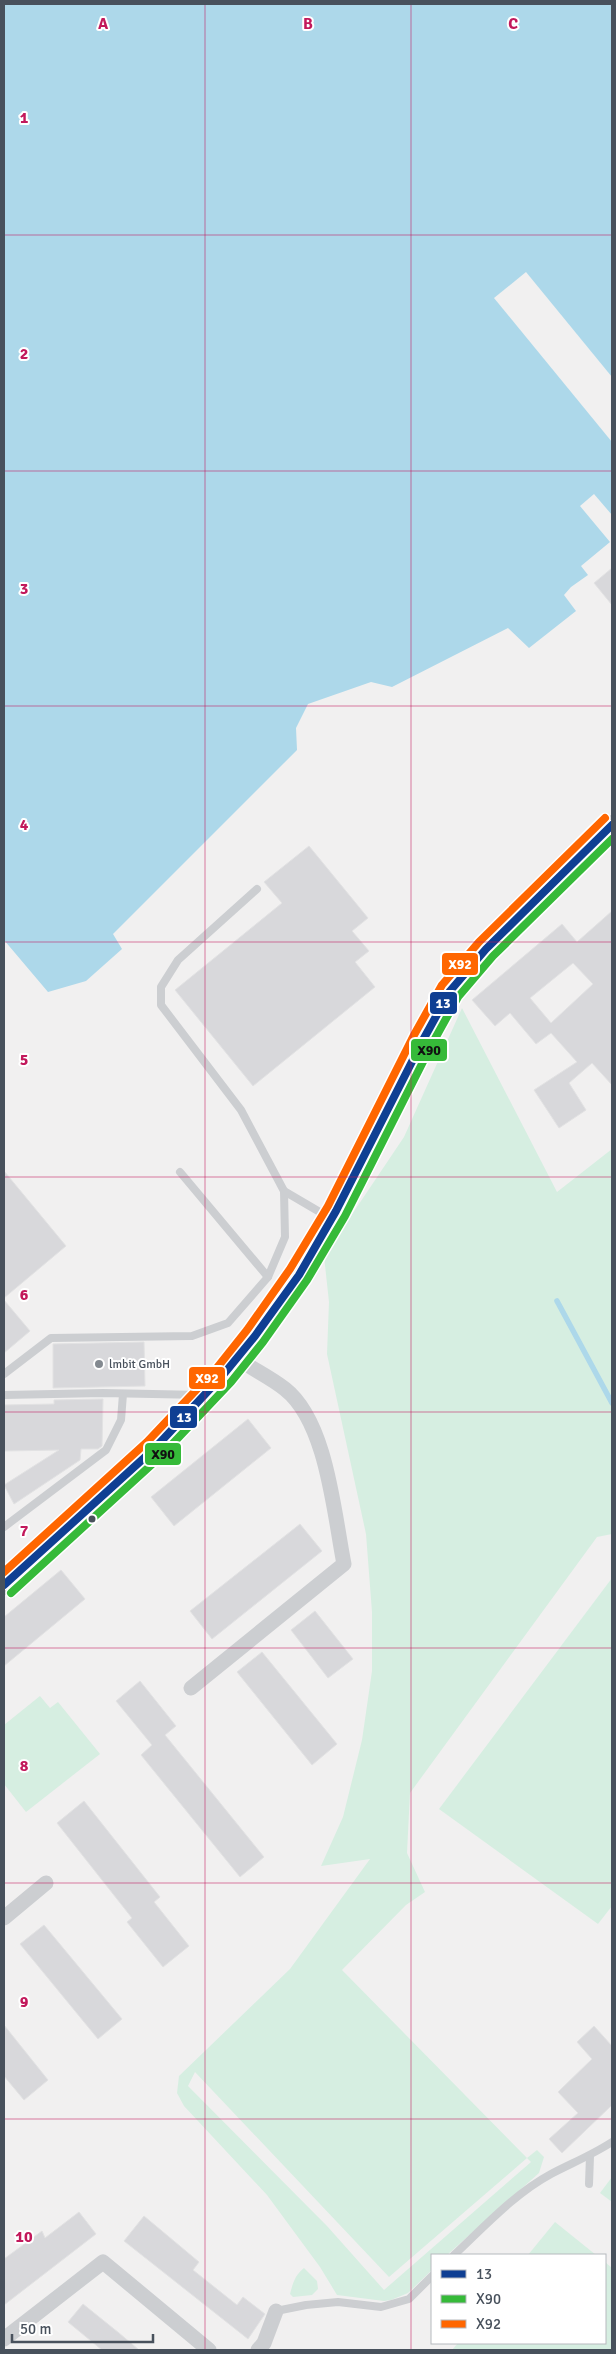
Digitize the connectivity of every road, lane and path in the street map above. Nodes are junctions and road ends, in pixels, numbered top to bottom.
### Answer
1 (612, 825) edge
2 (256, 889) dead end
3 (180, 1172) dead end
4 (284, 1191) junction
5 (331, 1219) junction
6 (268, 1277) junction
7 (237, 1358) junction
8 (4, 1374) edge
9 (122, 1394) junction
10 (4, 1395) edge
11 (206, 1396) junction
12 (4, 1527) edge
13 (4, 1585) edge
14 (191, 1688) dead end
15 (46, 1884) dead end
16 (4, 1918) edge
17 (612, 2142) edge
18 (590, 2156) junction
19 (589, 2184) dead end
20 (455, 2254) edge
21 (431, 2277) edge
22 (276, 2311) joint
23 (4, 2339) edge
24 (209, 2350) edge
25 (258, 2350) edge

1 - 5 street
2 - 4 lane
3 - 6 lane
4 - 5 lane
4 - 6 lane
5 - 7 street
6 - 8 lane
7 - 11 street
7 - 14 street
9 - 10 lane
9 - 11 lane
9 - 12 lane
11 - 13 street
15 - 16 street
17 - 18 lane
18 - 19 lane
18 - 20 lane
21 - 22 lane
22 - 25 street
23 - 24 street

